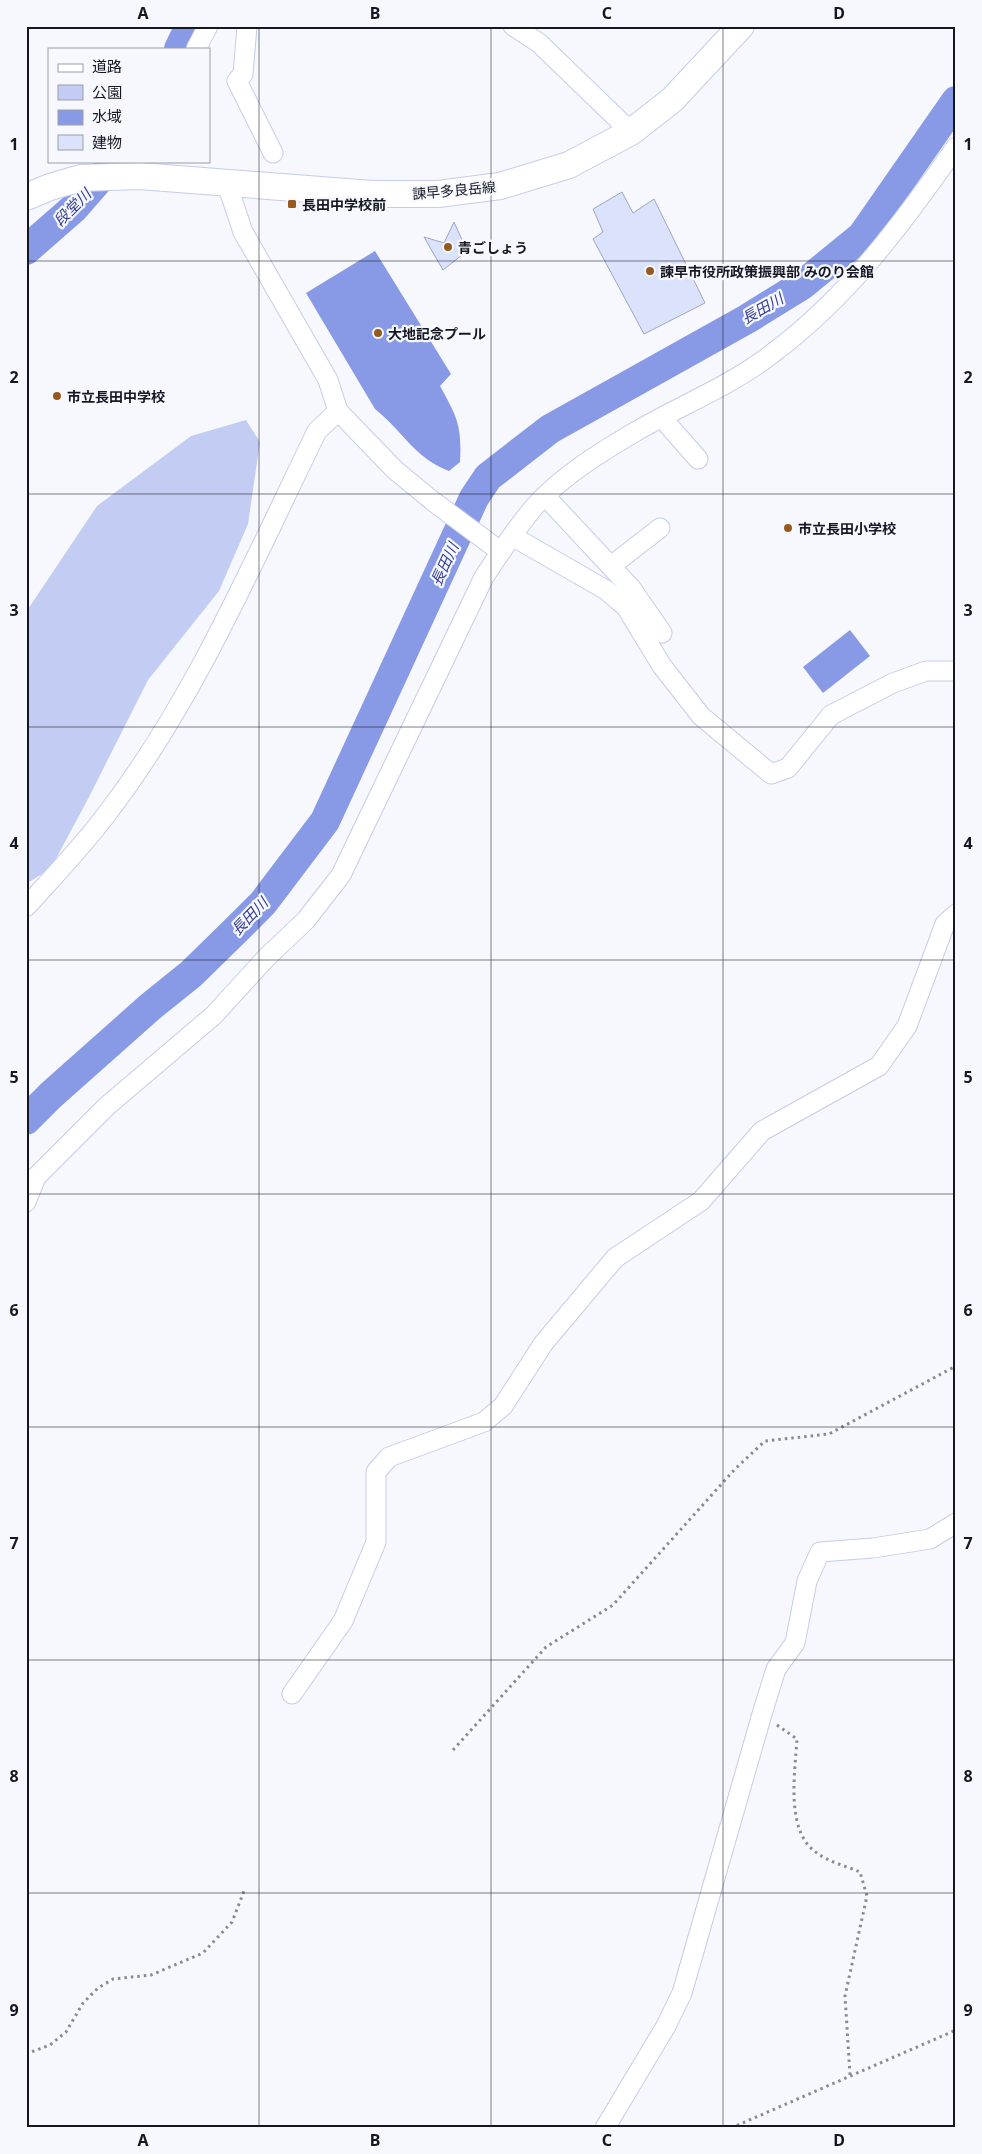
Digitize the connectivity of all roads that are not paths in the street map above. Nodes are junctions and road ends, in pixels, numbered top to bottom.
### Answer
1 (208, 26) edge
2 (247, 26) edge
3 (513, 26) edge
4 (741, 26) edge
5 (197, 48) edge
6 (631, 132) junction
7 (956, 147) edge
8 (274, 153) dead end
9 (151, 171) edge
10 (227, 184) junction
11 (26, 197) edge
12 (338, 411) junction
13 (662, 418) junction
14 (698, 459) dead end
15 (546, 497) junction
16 (660, 528) dead end
17 (512, 536) junction
18 (495, 547) junction
19 (611, 566) junction
20 (662, 633) dead end
21 (956, 671) edge
22 (26, 906) edge
23 (956, 914) edge
24 (26, 1202) edge
25 (956, 1523) edge
26 (292, 1694) dead end
27 (605, 2128) edge

1 - 5 street
2 - 8 street
3 - 6 street
4 - 6 main road, 諫早多良岳線
6 - 10 main road, 諫早多良岳線
7 - 13 street
9 - 10 main road, 諫早多良岳線
9 - 11 main road, 諫早多良岳線
10 - 12 street
12 - 18 street
12 - 22 street
13 - 14 street
13 - 15 street
15 - 17 street
15 - 19 street
16 - 19 street
17 - 18 street
17 - 21 street
18 - 24 street
19 - 20 street
23 - 26 street
25 - 27 street

